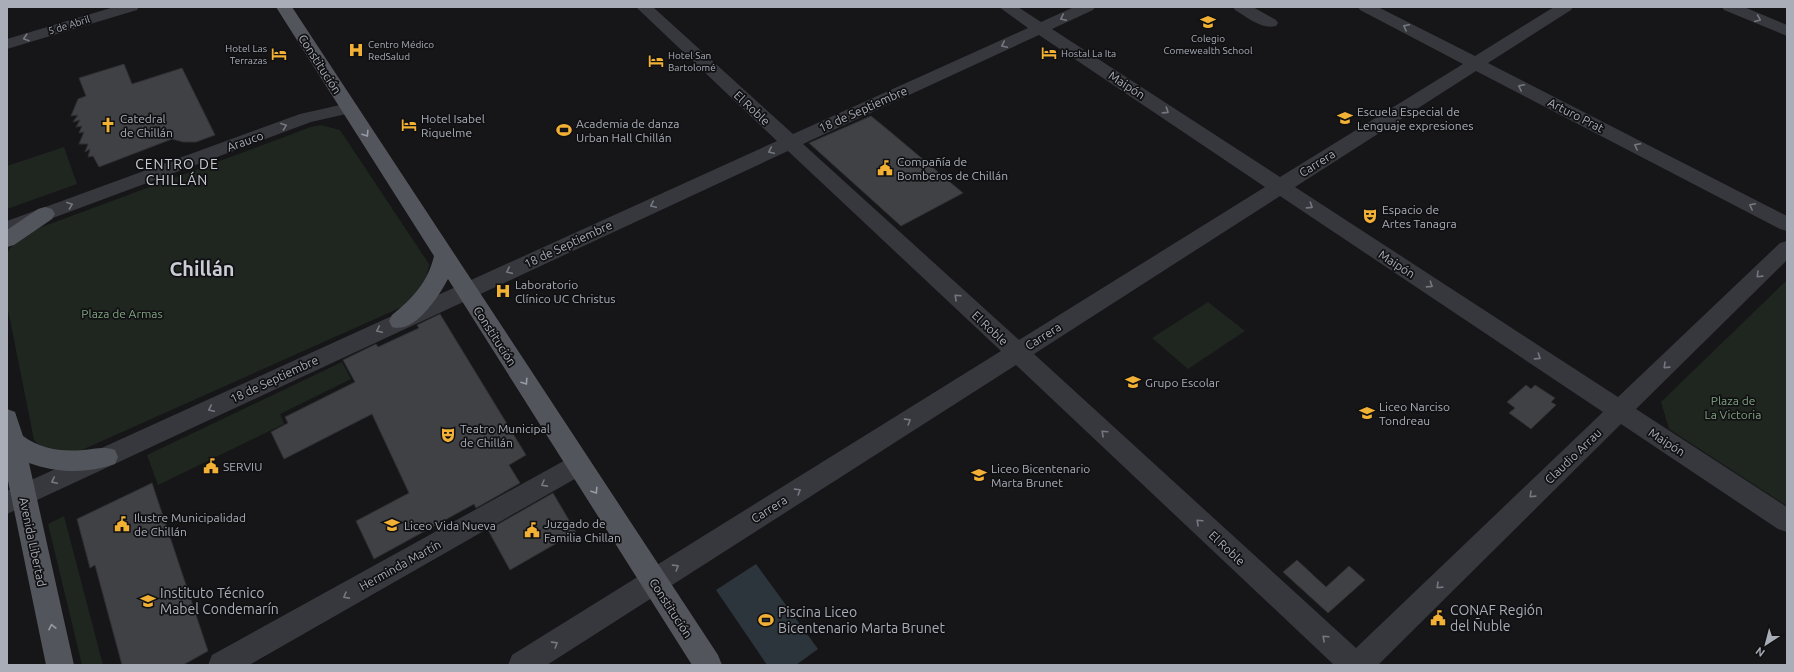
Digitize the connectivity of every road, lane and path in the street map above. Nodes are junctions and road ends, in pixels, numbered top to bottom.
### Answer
1 (131, 7) edge
2 (284, 7) edge
3 (644, 7) edge
4 (1007, 7) edge
5 (1086, 7) edge
6 (1241, 7) edge
7 (1366, 7) edge
8 (1565, 7) edge
9 (1730, 7) edge
10 (1270, 23) dead end
11 (1040, 29) junction
12 (1787, 31) edge
13 (7, 44) edge
14 (1476, 64) junction
15 (349, 108) junction
16 (790, 142) junction
17 (1281, 186) junction
18 (45, 214) junction
19 (1787, 224) edge
20 (7, 228) edge
21 (7, 240) edge
22 (1787, 248) edge
23 (444, 256) junction
24 (466, 290) junction
25 (400, 321) junction
26 (1017, 353) junction
27 (1620, 411) junction
28 (10, 430) edge
29 (106, 457) junction
30 (578, 465) junction
31 (15, 499) edge
32 (1787, 521) edge
33 (654, 582) junction
34 (60, 665) edge
35 (222, 665) edge
36 (522, 665) edge
37 (708, 665) edge
38 (1354, 665) edge
39 (1358, 665) edge

1 -> 13 street, 5 de Abril
2 - 15 main road, Constitución
3 - 16 street, El Roble
4 - 11 street, Maipón
5 -> 11 street, 18 de Septiembre
6 - 10 street
14 -> 7 street, Arturo Prat
8 - 14 street, Carrera
9 -> 12 street
11 -> 16 street, 18 de Septiembre
11 -> 17 street, Maipón
14 - 17 street, Carrera
19 -> 14 street, Arturo Prat
18 -> 15 street, Arauco
15 -> 23 main road, Constitución
16 -> 24 street, 18 de Septiembre
26 -> 16 street, El Roble
17 - 26 street, Carrera
17 -> 27 street, Maipón
18 - 20 street, Arauco
18 - 21 main road
22 -> 27 street, Claudio Arrau
23 - 24 main road, Constitución
23 - 25 main road
24 - 25 street, 18 de Septiembre
24 -> 30 main road, Constitución
25 -> 29 street, 18 de Septiembre
33 -> 26 street, Carrera
38 -> 26 street, El Roble
27 - 32 street, Maipón
27 -> 39 street, Claudio Arrau
28 - 29 main road
28 - 31 main road, Avenida Libertad
29 -> 31 street, 18 de Septiembre
30 -> 33 main road, Constitución
30 -> 35 street, Herminda Martín
34 -> 31 main road, Avenida Libertad
36 -> 33 street, Carrera
33 - 37 main road, Constitución

